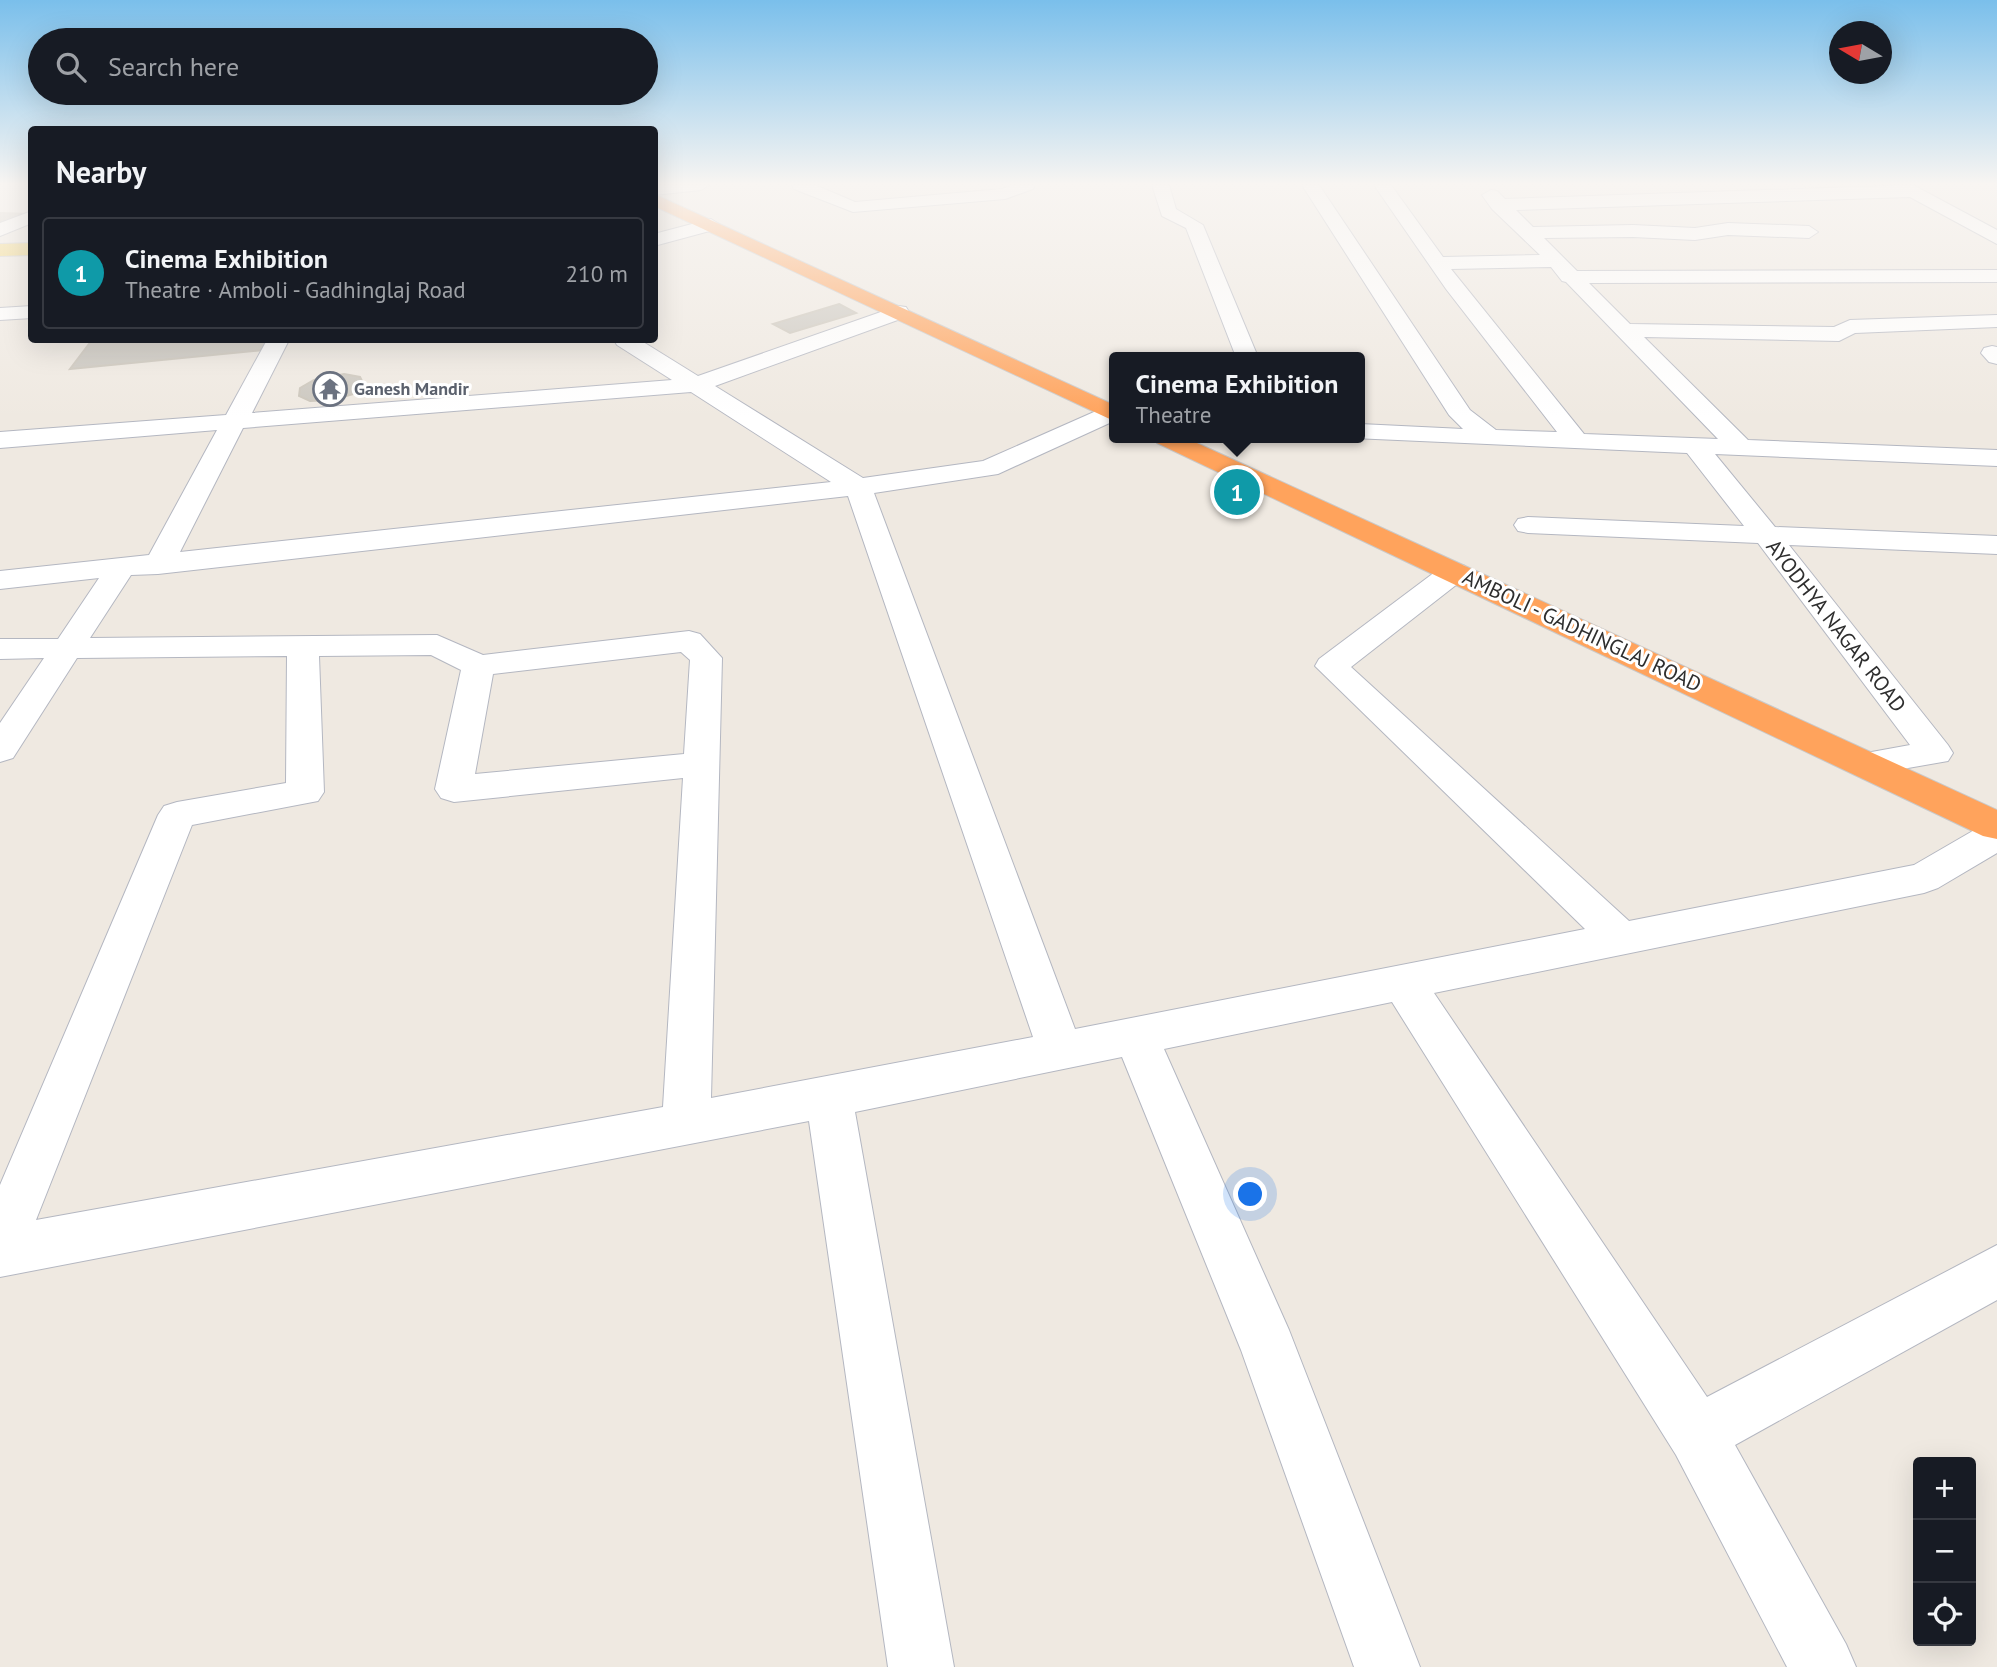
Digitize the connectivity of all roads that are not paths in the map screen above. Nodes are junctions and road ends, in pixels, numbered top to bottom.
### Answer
1 (792, 263) edge
2 (1209, 263) edge
3 (1361, 263) edge
4 (1438, 263) joint
5 (1556, 263) edge
6 (1855, 263) edge
7 (1562, 269) junction
8 (1997, 276) edge
9 (1877, 278) junction
10 (1898, 292) dead end
11 (1968, 292) dead end
12 (1997, 293) edge
13 (1918, 307) dead end
14 (28, 312) edge
15 (898, 312) junction
16 (0, 314) edge
17 (1939, 321) junction
18 (1997, 321) edge
19 (1622, 330) junction
20 (276, 343) edge
21 (630, 343) edge
22 (1246, 352) edge
23 (696, 385) junction
24 (1109, 411) edge
25 (1109, 415) edge
26 (235, 421) junction
27 (1365, 432) edge
28 (1489, 437) junction
29 (0, 440) edge
30 (1577, 441) junction
31 (1177, 443) edge
32 (1695, 446) junction
33 (1740, 447) junction
34 (1997, 458) edge
35 (858, 487) junction
36 (1528, 525) dead end
37 (1766, 536) junction
38 (1997, 545) edge
39 (158, 565) junction
40 (120, 569) junction
41 (1454, 572) junction
42 (0, 580) edge
43 (303, 646) junction
44 (0, 649) edge
45 (67, 649) junction
46 (478, 666) junction
47 (0, 750) edge
48 (1868, 763) junction
49 (702, 764) junction
50 (1997, 826) edge
51 (1997, 835) edge
52 (1623, 940) junction
53 (1403, 983) junction
54 (1136, 1037) junction
55 (1061, 1051) junction
56 (830, 1097) junction
57 (686, 1124) junction
58 (0, 1249) edge
59 (1997, 1271) edge
60 (1697, 1434) junction
61 (921, 1667) edge
62 (1387, 1667) edge
63 (1823, 1667) edge

1 - 15 highway
2 - 22 street
3 - 28 street
4 - 7 street
4 - 30 street
5 - 7 street
6 - 9 street
7 - 9 street
7 - 19 street
8 - 9 street
9 - 10 street
11 - 12 street
13 - 17 street
14 - 16 street
15 - 23 street
15 - 24 highway
17 - 18 street
17 - 19 street
19 - 33 street
20 - 26 street
21 - 23 street
23 - 26 street
23 - 35 street
25 - 35 street
26 - 29 street
26 - 39 street
27 - 28 street
28 - 30 street
30 - 32 street
31 - 41 highway, AMBOLI - GADHINGLAJ ROAD
32 - 33 street
32 - 37 street, AYODHYA NAGAR ROAD
33 - 34 street
35 - 39 street
35 - 55 street
36 - 37 street
37 - 38 street
37 - 48 street, AYODHYA NAGAR ROAD
39 - 40 street
40 - 42 street
40 - 45 street
41 - 48 highway, AMBOLI - GADHINGLAJ ROAD
41 - 52 street
43 - 45 street
43 - 46 street
43 - 58 street
44 - 45 street
45 - 47 street
46 - 49 street
46 - 49 street
48 - 50 highway, AMBOLI - GADHINGLAJ ROAD
49 - 57 street
51 - 52 street
52 - 53 street
53 - 54 street
53 - 60 street
54 - 55 street
54 - 62 street
55 - 56 street
56 - 57 street
56 - 61 street
57 - 58 street
59 - 60 street
60 - 63 street

